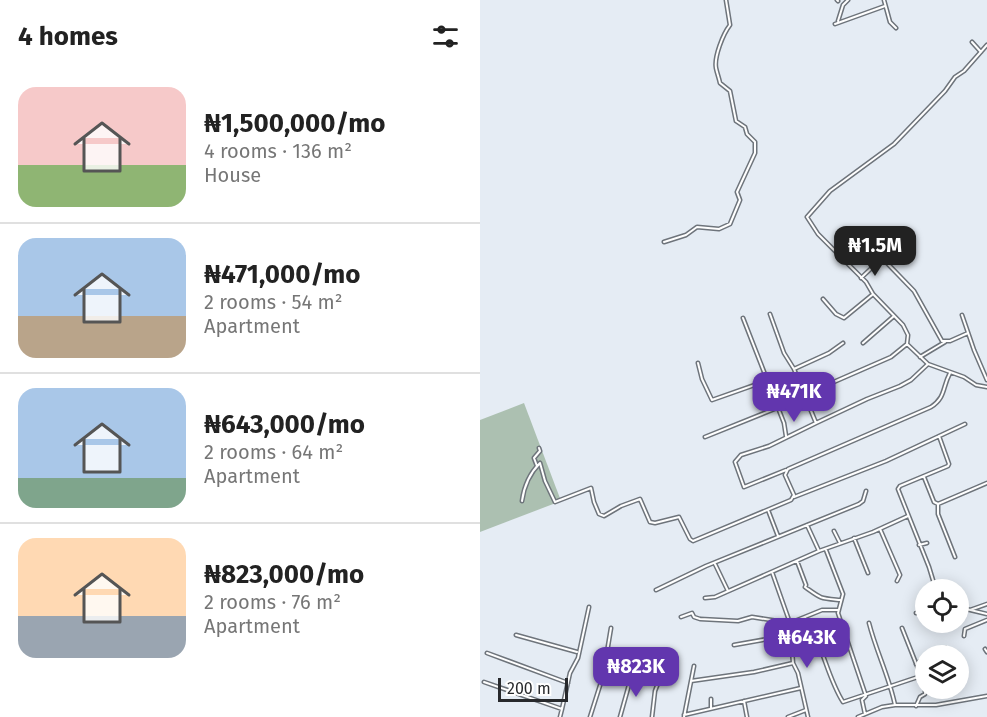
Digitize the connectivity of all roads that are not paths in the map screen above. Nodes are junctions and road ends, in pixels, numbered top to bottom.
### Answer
1 (726, 0) edge
2 (848, 0) edge
3 (884, 0) edge
4 (885, 6) junction
5 (896, 28) dead end
6 (972, 42) dead end
7 (987, 45) edge
8 (981, 52) junction
9 (664, 242) dead end
10 (861, 278) junction
11 (873, 294) junction
12 (823, 299) dead end
13 (770, 314) dead end
14 (895, 315) junction
15 (962, 315) dead end
16 (743, 318) dead end
17 (968, 333) junction
18 (945, 342) junction
19 (863, 343) dead end
20 (843, 344) dead end
21 (907, 344) junction
22 (920, 357) junction
23 (698, 363) dead end
24 (928, 364) junction
25 (794, 369) junction
26 (950, 373) junction
27 (987, 380) edge
28 (766, 381) junction
29 (987, 387) edge
30 (804, 395) junction
31 (777, 408) junction
32 (816, 423) junction
33 (965, 424) dead end
34 (939, 436) junction
35 (705, 437) dead end
36 (785, 438) junction
37 (539, 448) dead end
38 (537, 466) junction
39 (788, 469) junction
40 (924, 477) junction
41 (987, 483) edge
42 (866, 491) dead end
43 (794, 498) junction
44 (522, 501) dead end
45 (938, 504) junction
46 (768, 510) junction
47 (908, 516) junction
48 (807, 525) junction
49 (880, 528) junction
50 (834, 531) dead end
51 (778, 536) junction
52 (854, 538) junction
53 (840, 543) junction
54 (927, 543) dead end
55 (919, 545) junction
56 (826, 550) junction
57 (819, 551) junction
58 (955, 557) dead end
59 (797, 561) junction
60 (715, 563) junction
61 (772, 572) junction
62 (868, 573) dead end
63 (933, 579) edge
64 (897, 581) dead end
65 (656, 590) dead end
66 (728, 591) junction
67 (705, 598) dead end
68 (840, 600) junction
69 (987, 604) edge
70 (589, 607) dead end
71 (838, 610) junction
72 (969, 610) edge
73 (969, 610) edge
74 (987, 614) edge
75 (681, 617) dead end
76 (806, 618) junction
77 (987, 620) edge
78 (790, 623) junction
79 (869, 623) dead end
80 (611, 628) dead end
81 (902, 628) dead end
82 (516, 635) dead end
83 (790, 635) junction
84 (964, 636) dead end
85 (734, 645) dead end
86 (487, 653) dead end
87 (578, 653) junction
88 (915, 661) edge
89 (793, 663) junction
90 (655, 664) dead end
91 (694, 666) dead end
92 (632, 674) dead end
93 (915, 678) edge
94 (691, 681) junction
95 (484, 682) dead end
96 (568, 683) junction
97 (890, 687) junction
98 (801, 688) junction
99 (866, 696) junction
100 (987, 696) edge
101 (711, 699) dead end
102 (919, 699) edge
103 (744, 701) junction
104 (895, 705) junction
105 (916, 706) junction
106 (711, 708) junction
107 (562, 709) junction
108 (806, 710) junction
109 (866, 714) junction
110 (684, 716) edge
111 (560, 717) edge
112 (590, 717) edge
113 (620, 717) edge
114 (652, 717) edge
115 (747, 717) edge
116 (788, 717) edge
117 (808, 717) edge
118 (858, 717) edge
119 (871, 717) edge

1 - 9 street
2 - 4 street
3 - 4 street
4 - 5 street
6 - 8 street
7 - 8 street
8 - 10 street
10 - 11 street
10 - 18 street
11 - 12 street
11 - 14 street
13 - 25 street
14 - 19 street
14 - 21 street
15 - 17 street
16 - 28 street
17 - 18 street
17 - 27 street
18 - 22 street
20 - 25 street
21 - 22 street
21 - 30 street
22 - 24 street
23 - 28 street
24 - 26 street
24 - 32 street
25 - 30 street
26 - 29 street
26 - 39 street
28 - 31 street
30 - 32 street
31 - 35 street
31 - 36 street
32 - 36 street
33 - 34 street
34 - 40 street
34 - 43 street
36 - 39 street
37 - 38 street
38 - 44 street
38 - 46 street
39 - 43 street
40 - 45 street
40 - 47 street
41 - 45 street
42 - 48 street
43 - 46 street
45 - 58 street
46 - 51 street
47 - 49 street
47 - 55 street
48 - 51 street
48 - 57 street
49 - 52 street
49 - 64 street
50 - 53 street
51 - 60 street
52 - 53 street
52 - 62 street
53 - 56 street
54 - 55 street
55 - 63 street
56 - 57 street
56 - 68 street
57 - 59 street
59 - 61 street
59 - 68 street
60 - 65 street
60 - 66 street
61 - 66 street
61 - 78 street
66 - 67 street
68 - 71 street
69 - 72 street
70 - 87 street
71 - 76 street
71 - 99 street
73 - 74 street
75 - 78 street
76 - 78 street
76 - 99 street
77 - 84 street
78 - 83 street
79 - 97 street
80 - 112 street
81 - 88 street
82 - 87 street
83 - 85 street
83 - 89 street
86 - 96 street
87 - 96 street
89 - 94 street
89 - 98 street
90 - 114 street
91 - 94 street
92 - 113 street
93 - 97 street
94 - 110 street
95 - 107 street
96 - 107 street
97 - 99 street
97 - 104 street
98 - 103 street
98 - 108 street
99 - 109 street
100 - 105 street
101 - 106 street
102 - 105 street
103 - 106 street
103 - 115 street
104 - 105 street
104 - 109 street
106 - 110 street
107 - 111 street
108 - 116 street
108 - 117 street
109 - 118 street
109 - 119 street

